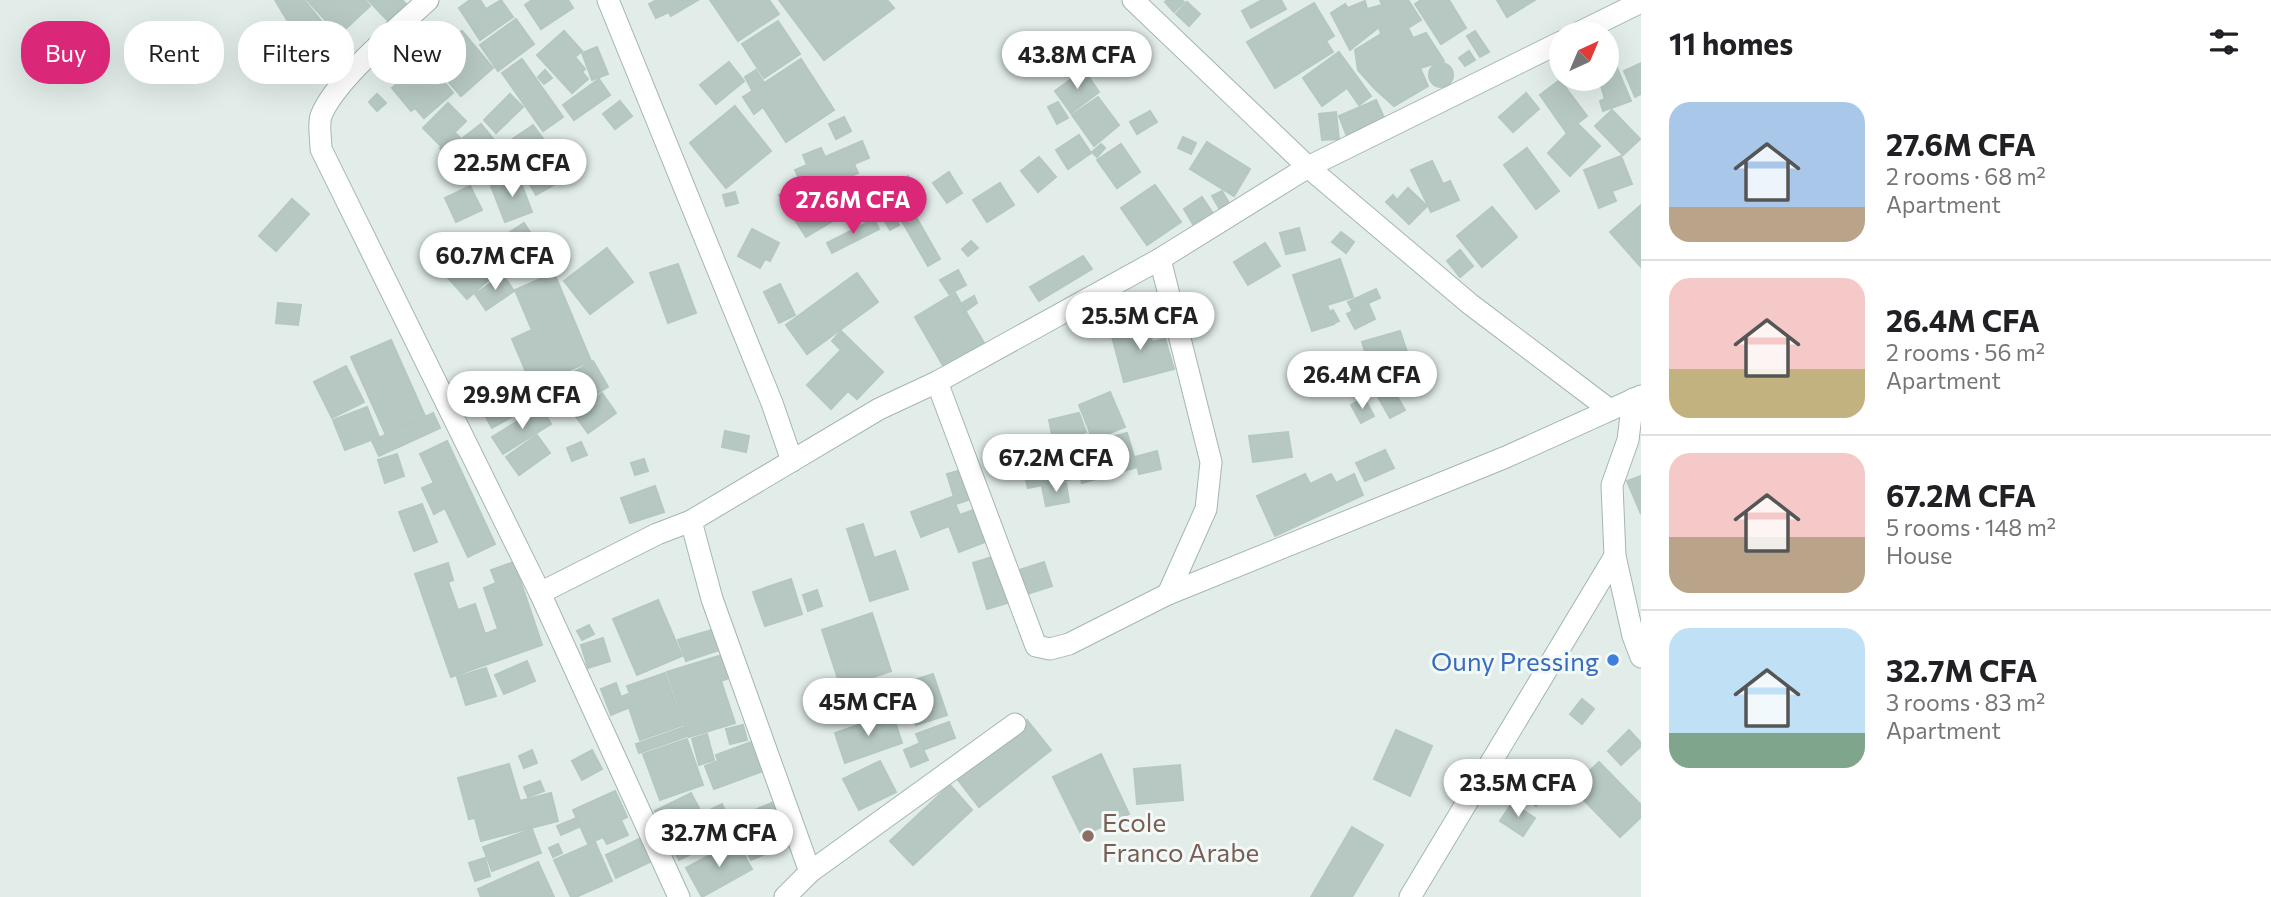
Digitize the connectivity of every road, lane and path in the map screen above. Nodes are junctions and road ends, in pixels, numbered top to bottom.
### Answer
1 (428, 0) edge
2 (608, 0) edge
3 (1133, 0) edge
4 (1641, 2) edge
5 (1602, 21) edge
6 (1549, 48) edge
7 (1308, 167) junction
8 (1160, 259) junction
9 (937, 382) junction
10 (1637, 397) edge
11 (1610, 410) junction
12 (792, 461) junction
13 (691, 521) junction
14 (1615, 556) junction
15 (540, 593) junction
16 (1168, 594) junction
17 (1641, 656) edge
18 (1015, 724) dead end
19 (810, 872) junction
20 (679, 897) edge
21 (785, 897) edge
22 (1410, 897) edge

1 - 15 street
2 - 12 street
3 - 7 street
4 - 5 street
6 - 7 street
7 - 8 street
7 - 11 street
8 - 9 street
8 - 16 street
9 - 12 street
9 - 16 street
10 - 11 street
10 - 14 street
11 - 16 street
12 - 13 street
13 - 15 street
13 - 19 street
14 - 17 street
14 - 22 street
15 - 20 street
18 - 19 street
19 - 21 street

